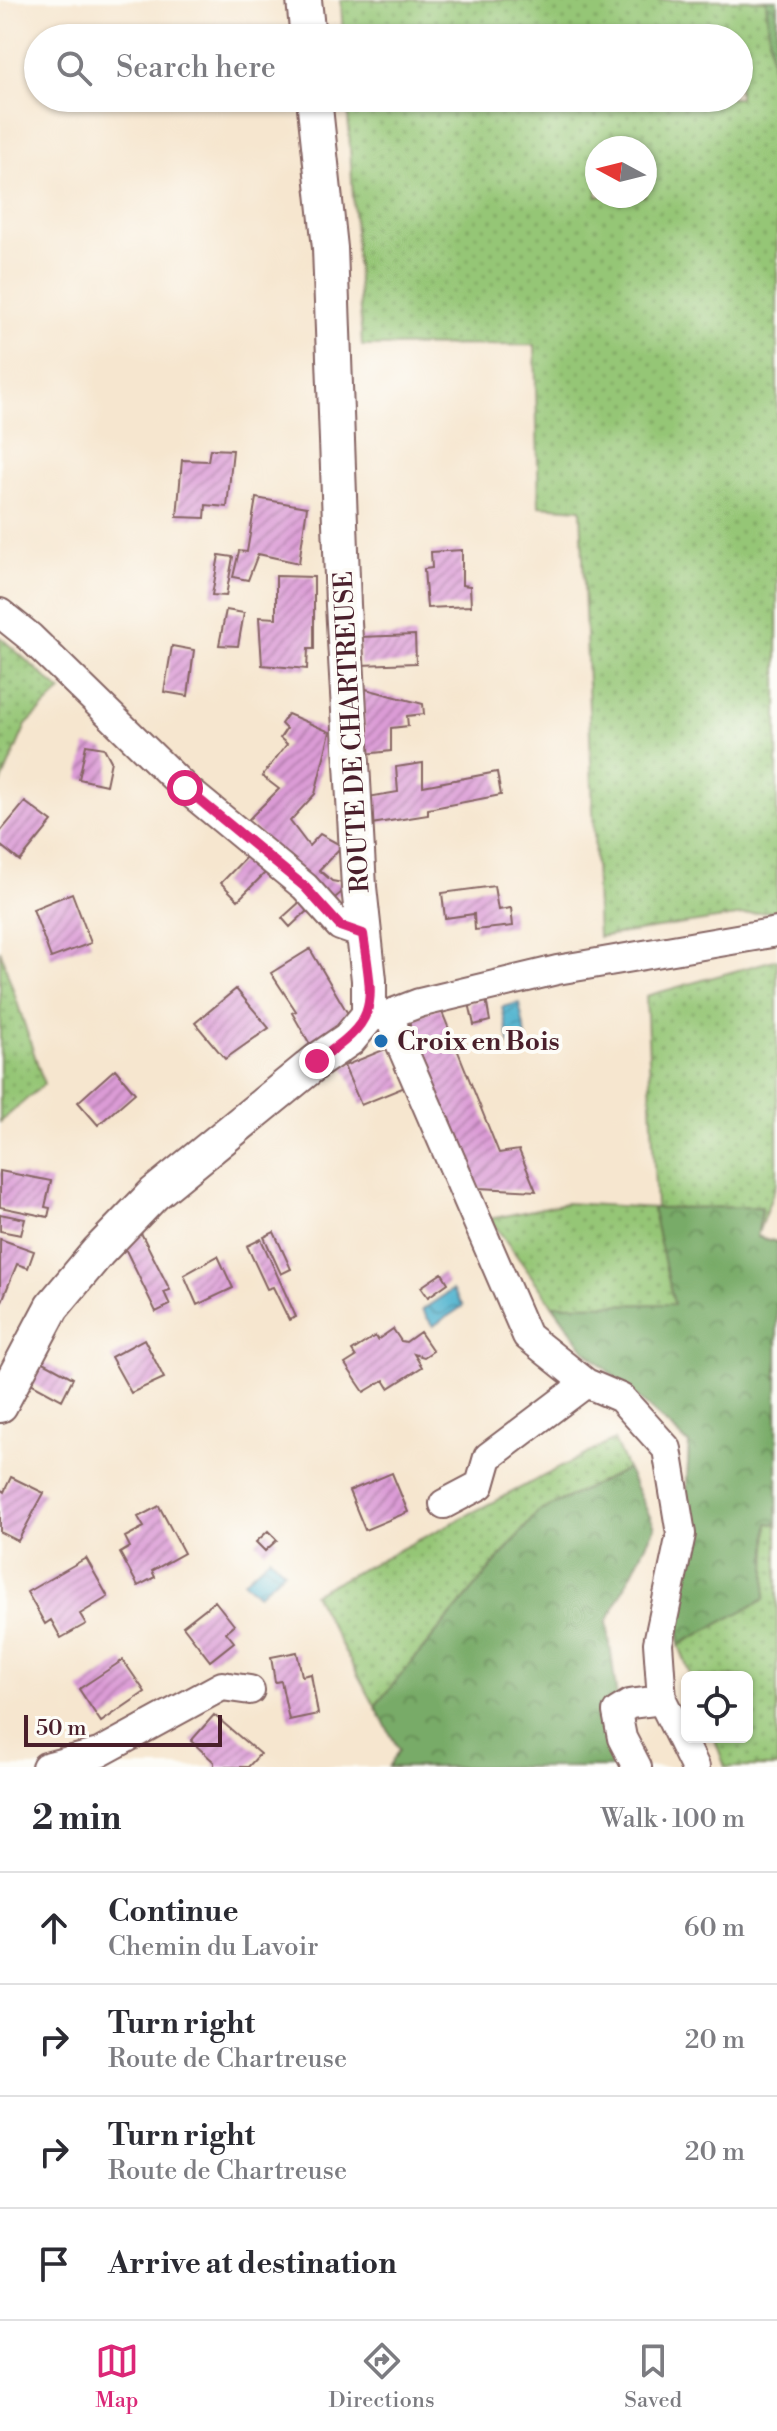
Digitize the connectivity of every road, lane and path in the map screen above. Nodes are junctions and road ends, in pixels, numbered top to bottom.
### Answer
1 (304, 0) edge
2 (307, 24) edge
3 (315, 112) edge
4 (0, 613) edge
5 (777, 932) edge
6 (363, 934) junction
7 (380, 1015) junction
8 (586, 1383) junction
9 (0, 1405) edge
10 (444, 1504) dead end
11 (250, 1690) dead end
12 (662, 1700) junction
13 (46, 1767) edge
14 (637, 1767) edge
15 (695, 1767) edge

1 - 2 main road
3 - 6 main road, ROUTE DE CHARTREUSE
4 - 6 street
5 - 7 street
6 - 7 main road, ROUTE DE CHARTREUSE
7 - 8 street
7 - 9 main road
8 - 10 street
8 - 12 street
11 - 13 street
12 - 14 street
12 - 15 street

